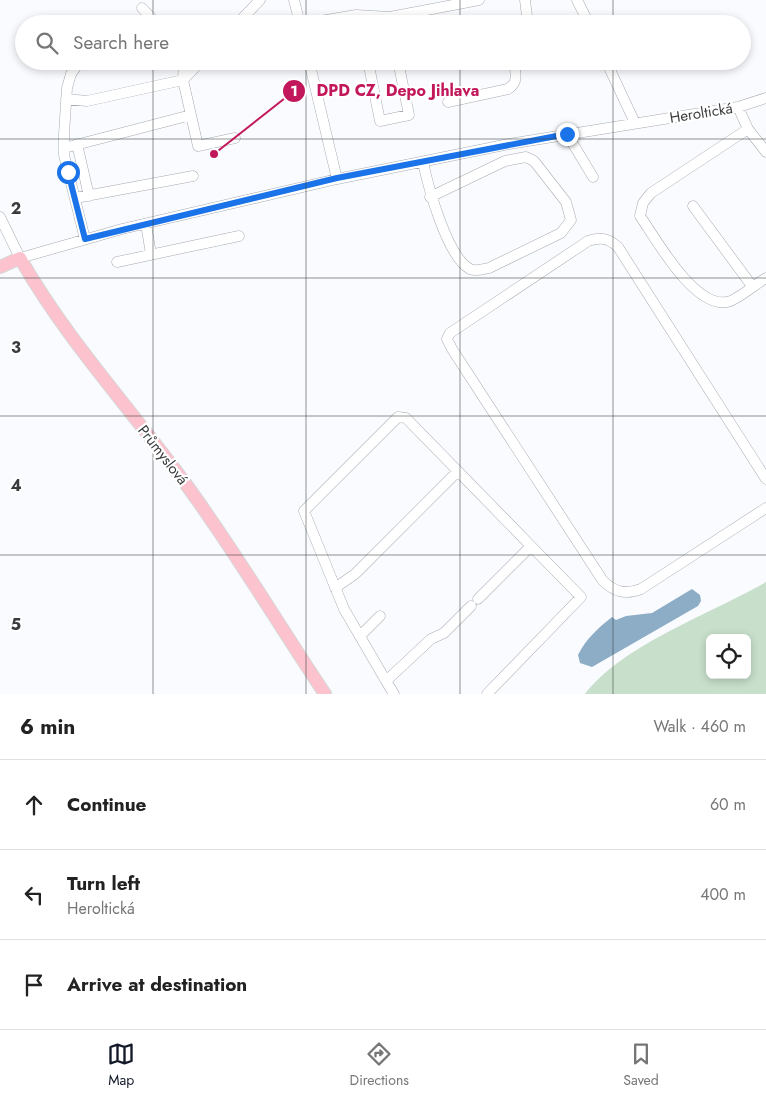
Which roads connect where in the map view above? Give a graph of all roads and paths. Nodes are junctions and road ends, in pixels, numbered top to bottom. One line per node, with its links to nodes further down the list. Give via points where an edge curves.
1 (260, 0): 8 (street)
2 (294, 0): 9 (street)
3 (479, 0): 10 (street)
4 (525, 0): 11 (street)
5 (577, 0): 12 (street)
6 (142, 8): 7 (street)
7 (149, 15)
8 (246, 15)
9 (299, 15)
10 (400, 15)
11 (527, 15)
12 (584, 15)
13 (74, 70): 22 (street)
14 (184, 70): 21 (street)
15 (192, 70): 21 (street)
16 (311, 70): 37 (street)
17 (370, 70): 18 (street, via 380,121 409,115)
18 (400, 70)
19 (516, 70): 24 (street, via 515,85 508,89)
20 (610, 70): 27 (street)
21 (183, 80): 22 (street, via 87,101); 26 (street)
22 (66, 98): 32 (street)
23 (766, 98): 25 (street, Heroltická)
24 (448, 102)
25 (738, 107): 27 (street, Heroltická); 28 (street)
26 (191, 115): 30 (street, via 198,146); 31 (street)
27 (635, 123): 29 (street, Heroltická)
28 (748, 129): 33 (street); 51 (street, via 650,193 642,203 640,216 678,271 705,298 728,302)
29 (567, 134): 34 (street, Heroltická); 36 (street)
30 (235, 138)
31 (77, 144): 32 (street); 38 (street)
32 (64, 148): 40 (street)
33 (766, 152)
34 (423, 162): 37 (street, Heroltická); 39 (street)
35 (193, 176): 38 (street)
36 (593, 177)
37 (337, 178): 43 (street, Heroltická)
38 (88, 196): 40 (street)
39 (430, 197): 39 (street, via 462,262 470,269 479,270 561,233 572,220 566,202 534,161 526,157 505,161)
40 (75, 198): 45 (street)
41 (693, 206): 51 (street)
42 (0, 217): 47 (street, Průmyslová)
43 (146, 224): 45 (street, Heroltická); 46 (street)
44 (240, 236): 46 (street)
45 (85, 239): 47 (street, Heroltická)
46 (151, 254): 48 (street)
47 (20, 258): 49 (main road, Heroltická); 60 (main road, Průmyslová, via 87,357 190,490)
48 (117, 262)
49 (0, 267)
50 (766, 278): 51 (street)
51 (752, 286)
52 (458, 471): 55 (street); 56 (street, via 355,574); 56 (street, via 406,418 398,417 304,511)
53 (766, 479): 54 (street, via 618,247 609,240 588,241 450,333 447,340 452,349 603,581 612,589 623,593 641,589)
54 (766, 508)
55 (531, 546): 59 (street, via 444,633 431,639); 62 (street, via 581,597)
56 (335, 588): 58 (street)
57 (380, 616): 58 (street)
58 (360, 636): 59 (street)
59 (386, 681): 61 (street)
60 (325, 694)
61 (394, 694)
62 (487, 694)

